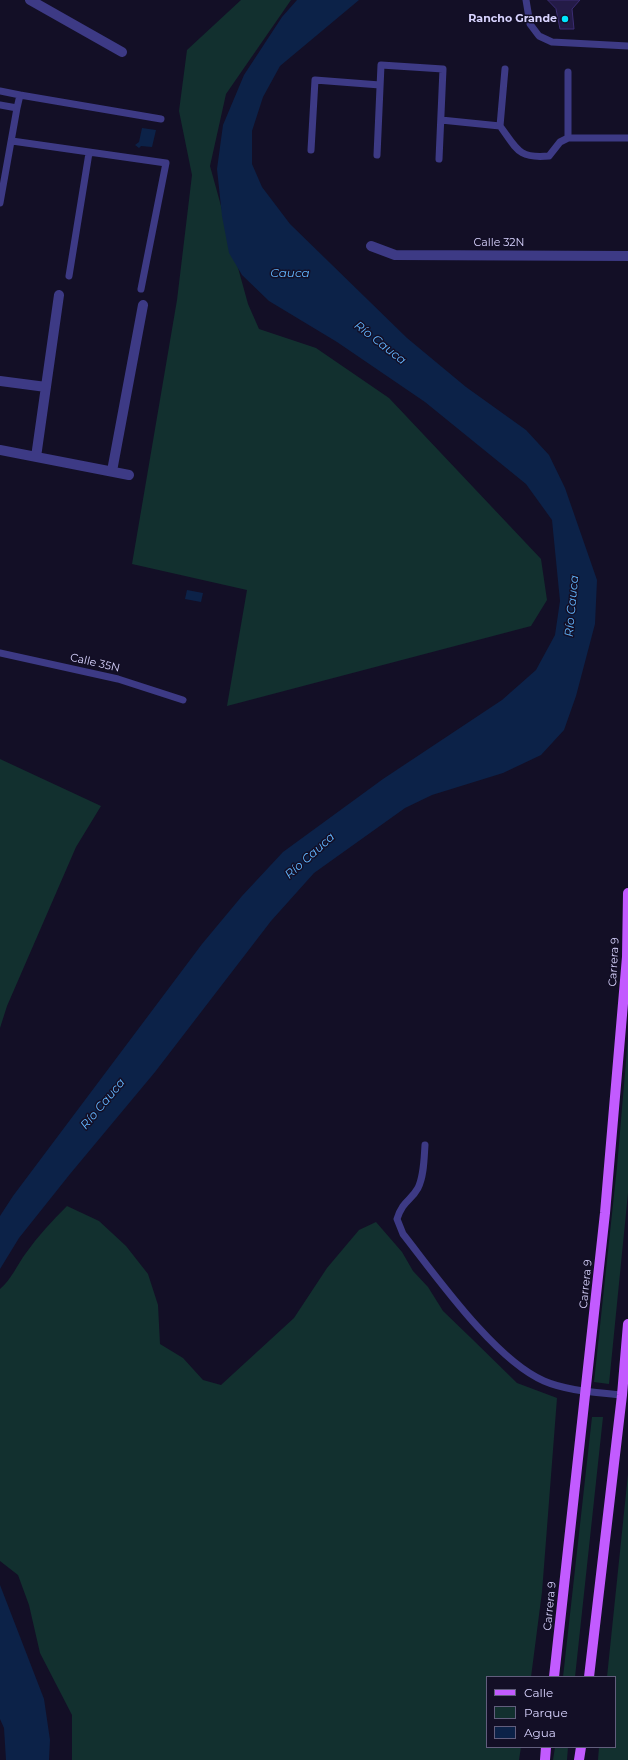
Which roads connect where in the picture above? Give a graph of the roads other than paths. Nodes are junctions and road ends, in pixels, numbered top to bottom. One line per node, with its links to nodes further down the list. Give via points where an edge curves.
1 (30, 0): 4 (street)
2 (526, 0): 3 (lane, via 530,24 539,36 552,42)
3 (628, 46)
4 (122, 52)
5 (505, 69): 14 (lane)
6 (568, 72): 15 (lane)
7 (380, 85): 13 (lane, via 381,65 443,69); 18 (lane, via 315,80); 20 (lane)
8 (0, 91): 9 (lane)
9 (20, 95): 11 (lane); 12 (lane)
10 (0, 105): 11 (lane)
11 (17, 108): 17 (lane)
12 (161, 119)
13 (441, 120): 14 (lane); 21 (lane)
14 (500, 126): 15 (lane, via 519,153 534,157 549,156 560,142)
15 (568, 138): 16 (lane)
16 (628, 138)
17 (12, 141): 19 (lane); 22 (lane)
18 (311, 150)
19 (89, 153): 25 (lane); 26 (lane, via 166,163)
20 (377, 155)
21 (439, 159)
22 (0, 203)
23 (371, 246): 24 (street, Calle 32N, via 395,255)
24 (628, 256)
25 (69, 276)
26 (141, 289)
27 (59, 295): 30 (street)
28 (143, 305): 33 (street)
29 (0, 381): 30 (street)
30 (46, 388): 32 (street)
31 (0, 450): 32 (street)
32 (36, 457): 33 (street)
33 (112, 471): 34 (street)
34 (129, 474)
35 (0, 653): 36 (lane, Calle 35N, via 118,679)
36 (184, 700)
37 (628, 893): 38 (main road, Carrera 9)
38 (628, 958): 41 (main road, Carrera 9)
39 (425, 1145): 41 (lane, via 418,1189 404,1202 397,1218 403,1234 465,1310 515,1363 545,1381)
40 (628, 1324): 42 (main road)
41 (586, 1391): 42 (lane); 43 (main road, Carrera 9)
42 (622, 1395): 44 (main road)
43 (554, 1676)
44 (589, 1676)
45 (546, 1748): 47 (main road)
46 (581, 1748): 48 (main road)
47 (545, 1760)
48 (579, 1760)

